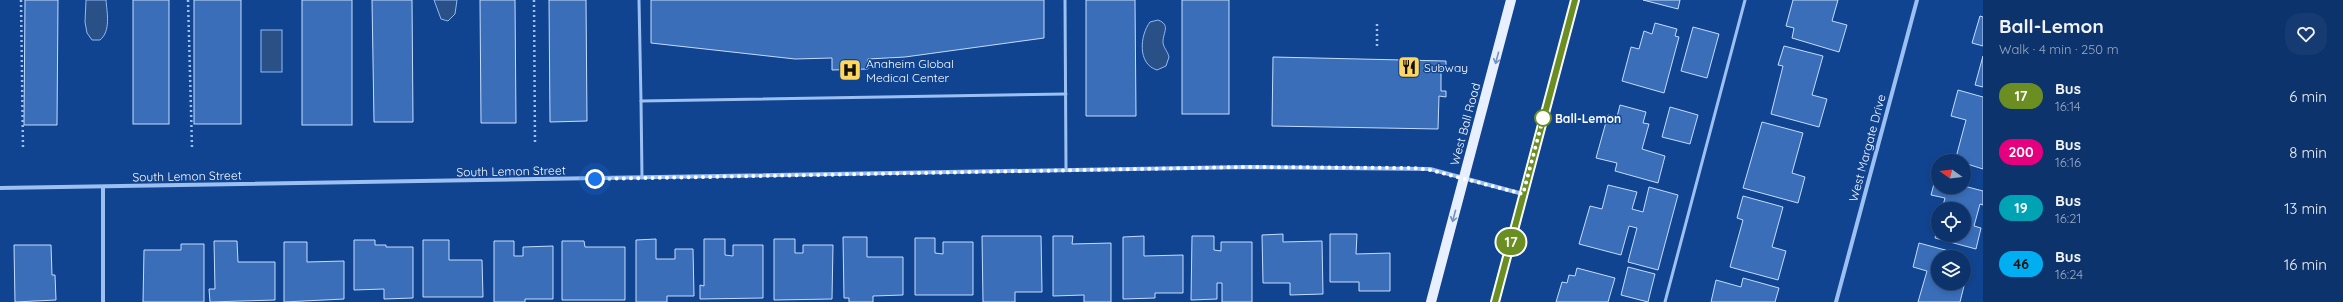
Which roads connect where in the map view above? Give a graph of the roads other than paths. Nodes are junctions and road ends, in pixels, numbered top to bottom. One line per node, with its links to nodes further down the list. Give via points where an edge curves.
1 (639, 0): 8 (lane)
2 (1066, 0): 7 (lane)
3 (1511, 0): 11 (main road, West Ball Road, one-way to 11)
4 (1574, 0): 14 (main road)
5 (1746, 0): 18 (lane)
6 (1917, 0): 19 (street, West Margate Drive)
7 (1066, 94): 8 (lane); 9 (lane)
8 (640, 101): 10 (lane)
9 (1066, 170): 10 (street, South Lemon Street); 11 (street, South Lemon Street, via 1414,168)
10 (642, 178): 13 (street, South Lemon Street)
11 (1464, 178): 14 (street, South Lemon Street); 16 (main road, West Ball Road, one-way to 16)
12 (0, 188): 13 (street, South Lemon Street)
13 (102, 188): 15 (street)
14 (1523, 194): 17 (main road)
15 (103, 302)
16 (1431, 302)
17 (1495, 302)
18 (1665, 302)
19 (1836, 302)

